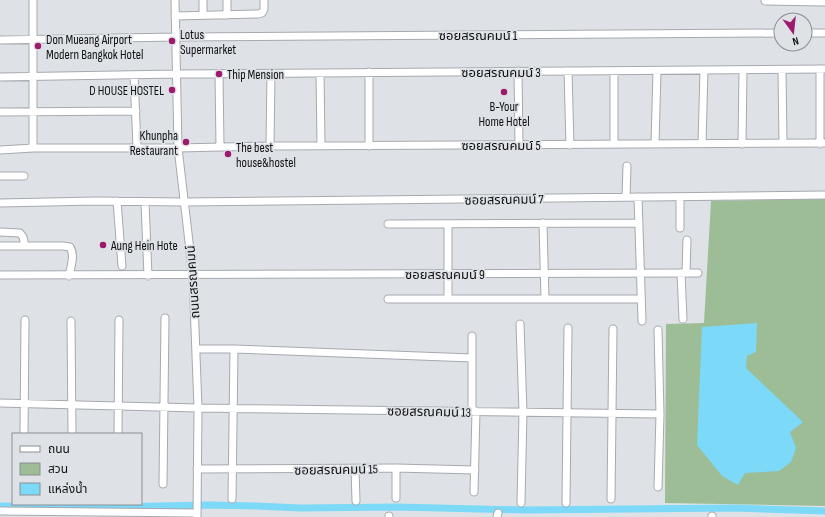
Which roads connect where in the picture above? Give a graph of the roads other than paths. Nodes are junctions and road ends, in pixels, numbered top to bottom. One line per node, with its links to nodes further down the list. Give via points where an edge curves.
1 (33, 0): 16 (street)
2 (175, 0): 10 (street, ถนนสรณคมน์)
3 (203, 0): 8 (street)
4 (227, 0): 9 (street)
5 (264, 0): 9 (street, via 262,13)
6 (765, 1): 7 (street)
7 (825, 2)
8 (203, 15): 9 (street); 10 (street)
9 (227, 15)
10 (175, 16): 14 (street, ถนนสรณคมน์)
11 (773, 33): 14 (street, ซอยสรณคมน์ 1)
12 (813, 33): 13 (street)
13 (825, 33)
14 (176, 37): 16 (street, ซอยสรณคมน์ 1); 28 (street, ถนนสรณคมน์)
15 (0, 40): 16 (street, ซอยสรณคมน์ 1)
16 (33, 40): 31 (street)
17 (704, 70): 18 (street, ซอยสรณคมน์ 3); 23 (street, ซอยสรณคมน์ 3); 42 (street)
18 (743, 70): 19 (street, ซอยสรณคมน์ 3); 43 (street)
19 (782, 70): 20 (street, ซอยสรณคมน์ 3); 37 (street)
20 (822, 70): 33 (street)
21 (568, 71): 22 (street, ซอยสรณคมน์ 3); 25 (street, ซอยสรณคมน์ 3); 39 (street)
22 (614, 71): 23 (street, ซอยสรณคมน์ 3); 40 (street)
23 (657, 71): 41 (street)
24 (369, 72): 25 (street, ซอยสรณคมน์ 3); 27 (street, ซอยสรณคมน์ 3); 47 (street)
25 (518, 72): 38 (street)
26 (271, 73): 27 (street, ซอยสรณคมน์ 3); 29 (street, ซอยสรณคมน์ 3); 45 (street)
27 (320, 73): 46 (street)
28 (176, 74): 29 (street, ซอยสรณคมน์ 3); 30 (street, ซอยสรณคมน์ 3); 51 (street, ถนนสรณคมน์)
29 (219, 74): 48 (street)
30 (134, 75): 31 (street, ซอยสรณคมน์ 3); 34 (street)
31 (33, 76): 32 (street, ซอยสรณคมน์ 3); 36 (street)
32 (0, 77)
33 (822, 105): 44 (street)
34 (136, 111): 36 (street); 50 (street)
35 (0, 112): 36 (street)
36 (33, 112): 49 (street)
37 (783, 143): 43 (street, ซอยสรณคมน์ 5); 44 (street, ซอยสรณคมน์ 5)
38 (519, 144): 39 (street, ซอยสรณคมน์ 5); 47 (street, ซอยสรณคมน์ 5)
39 (570, 144): 40 (street, ซอยสรณคมน์ 5)
40 (614, 144): 41 (street, ซอยสรณคมน์ 5)
41 (655, 144): 42 (street, ซอยสรณคมน์ 5)
42 (702, 144): 43 (street, ซอยสรณคมน์ 5)
43 (742, 144)
44 (823, 144)
45 (270, 146): 46 (street, ซอยสรณคมน์ 5); 48 (street, ซอยสรณคมน์ 5)
46 (321, 146): 47 (street, ซอยสรณคมน์ 5)
47 (369, 146)
48 (220, 147): 51 (street, ซอยสรณคมน์ 5)
49 (33, 148): 50 (street, ซอยสรณคมน์ 5); 52 (street, ซอยสรณคมน์ 5)
50 (137, 148): 51 (street, ซอยสรณคมน์ 5)
51 (178, 148): 62 (street, ถนนสรณคมน์)
52 (0, 150)
53 (627, 166): 57 (street)
54 (0, 176): 55 (street)
55 (24, 176)
56 (825, 195): 59 (street, ซอยสรณคมน์ 7)
57 (626, 197): 58 (street, ซอยสรณคมน์ 7); 62 (street, ซอยสรณคมน์ 7)
58 (638, 197): 59 (street, ซอยสรณคมน์ 7); 64 (street)
59 (680, 197): 68 (street)
60 (117, 201): 61 (street, ซอยสรณคมน์ 7); 63 (street, ซอยสรณคมน์ 7); 73 (street)
61 (145, 202): 62 (street, ซอยสรณคมน์ 7); 81 (street)
62 (184, 202): 82 (street, ถนนสรณคมน์)
63 (0, 203)
64 (639, 223): 67 (street); 74 (street)
65 (388, 224): 66 (street)
66 (448, 224): 67 (street); 77 (street)
67 (543, 224): 78 (street)
68 (680, 228)
69 (0, 232): 72 (street, via 20,233)
70 (687, 240): 75 (street)
71 (0, 246): 72 (street)
72 (25, 246): 80 (street, via 70,247 72,257)
73 (122, 266)
74 (640, 273): 75 (street, ซอยสรณคมน์ 9); 78 (street, ซอยสรณคมน์ 9); 86 (street)
75 (684, 273): 76 (street, ซอยสรณคมน์ 9); 88 (street)
76 (698, 273)
77 (447, 274): 78 (street, ซอยสรณคมน์ 9); 82 (street, ซอยสรณคมน์ 9); 84 (street)
78 (544, 274): 85 (street)
79 (0, 276): 80 (street, ซอยสรณคมน์ 9)
80 (69, 276): 81 (street, ซอยสรณคมน์ 9)
81 (148, 276): 82 (street, ซอยสรณคมน์ 9)
82 (193, 276): 98 (street, ถนนสรณคมน์)
83 (388, 299): 84 (street)
84 (448, 299): 85 (street)
85 (545, 299): 86 (street)
86 (641, 299): 92 (street)
87 (165, 318): 105 (street)
88 (683, 318)
89 (25, 320): 102 (street)
90 (119, 320): 104 (street)
91 (71, 321): 103 (street)
92 (642, 321)
93 (520, 324): 109 (street)
94 (568, 328): 110 (street)
95 (613, 328): 111 (street)
96 (658, 330): 112 (street)
97 (472, 336): 100 (street)
98 (196, 349): 99 (street); 106 (street, ถนนสรณคมน์)
99 (234, 349): 100 (street); 107 (street)
100 (472, 358): 108 (street)
101 (0, 403): 102 (street, ซอยสรณคมน์ 13)
102 (25, 404): 103 (street, ซอยสรณคมน์ 13); 113 (street)
103 (72, 405): 104 (street, ซอยสรณคมน์ 13); 114 (street)
104 (118, 406): 105 (street, ซอยสรณคมน์ 13); 115 (street)
105 (163, 408): 106 (street, ซอยสรณคมน์ 13); 121 (street)
106 (198, 408): 107 (street, ซอยสรณคมน์ 13); 118 (street, ถนนสรณคมน์)
107 (233, 409): 108 (street, ซอยสรณคมน์ 13); 119 (street)
108 (474, 411): 109 (street, ซอยสรณคมน์ 13); 120 (street)
109 (523, 412): 110 (street, ซอยสรณคมน์ 13); 128 (street)
110 (568, 412): 111 (street, ซอยสรณคมน์ 13); 129 (street)
111 (612, 413): 112 (street, ซอยสรณคมน์ 13); 126 (street)
112 (660, 414): 122 (street)
113 (24, 433)
114 (72, 433)
115 (118, 433)
116 (396, 468): 117 (street, ซอยสรณคมน์ 15); 120 (street, ซอยสรณคมน์ 15); 124 (street)
117 (355, 469): 119 (street, ซอยสรณคมน์ 15); 127 (street)
118 (197, 470): 119 (street, ซอยสรณคมน์ 15); 130 (street, ถนนสรณคมน์)
119 (232, 470): 125 (street)
120 (475, 470): 123 (street)
121 (163, 484)
122 (658, 487)
123 (474, 492)
124 (396, 498)
125 (232, 499)
126 (610, 499)
127 (356, 501)
128 (521, 502)
129 (566, 504)
130 (198, 510): 133 (street)
131 (0, 513): 132 (street)
132 (63, 514): 133 (street)
133 (130, 515)

